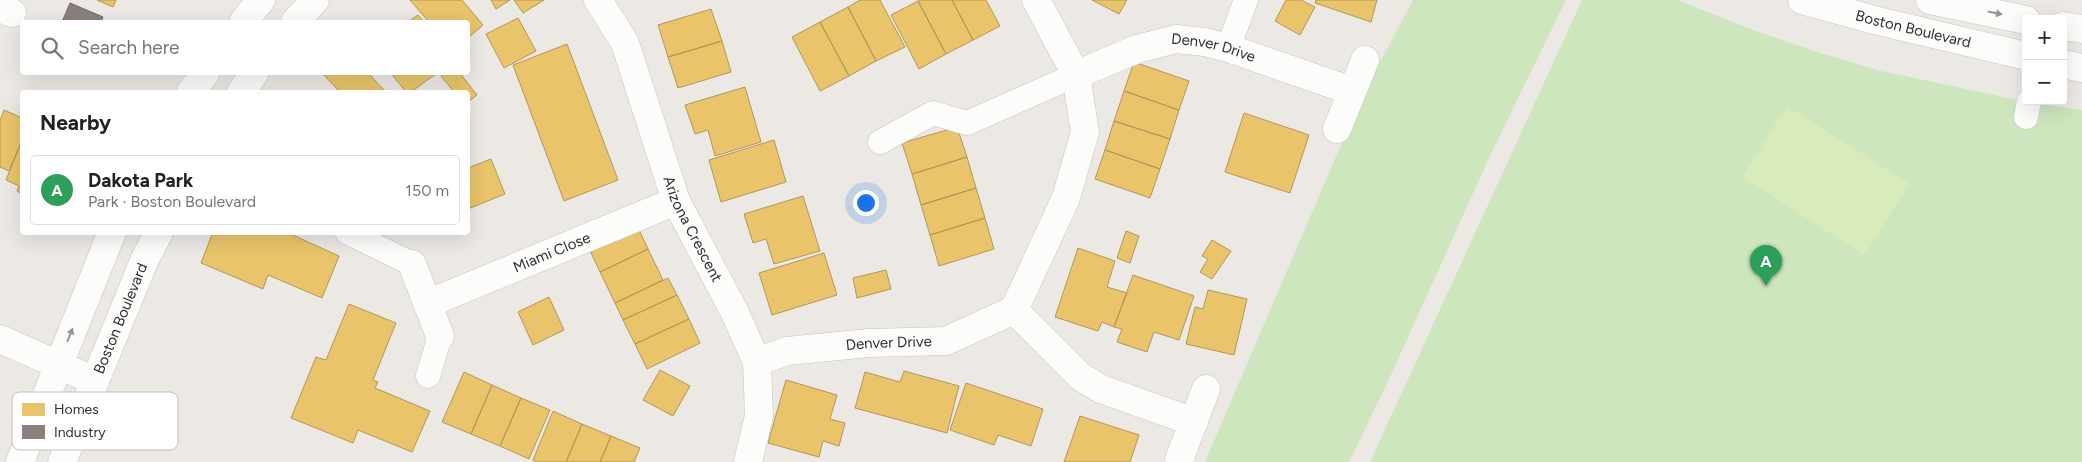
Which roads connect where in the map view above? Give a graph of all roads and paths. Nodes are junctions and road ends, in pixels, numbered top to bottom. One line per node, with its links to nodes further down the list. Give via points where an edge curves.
1 (262, 0): 9 (street)
2 (315, 0): 10 (street)
3 (598, 0): 26 (street, Arizona Crescent, via 625,43)
4 (1036, 0): 20 (street)
5 (1246, 0): 13 (lane)
6 (1802, 0): 14 (street, Boston Boulevard)
7 (1930, 0): 8 (street, one-way to 8)
8 (2022, 19)
9 (245, 20)
10 (297, 20)
11 (2067, 27): 12 (street)
12 (2082, 29)
13 (1228, 48): 20 (street, Denver Drive, via 1176,39 1137,48); 23 (street, Denver Drive)
14 (2022, 55)
15 (1365, 60): 23 (street)
16 (2067, 65): 17 (street)
17 (2082, 68)
18 (204, 75): 21 (street)
19 (253, 75): 22 (street)
20 (1076, 75): 25 (lane, Denver Drive, via 967,123 933,113); 32 (street, via 1085,132 1066,198)
21 (192, 90)
22 (242, 90)
23 (1352, 91): 24 (street)
24 (1337, 129)
25 (880, 142)
26 (676, 201): 31 (street, Miami Close); 35 (street, Arizona Crescent)
27 (111, 235): 36 (street, one-way to 27)
28 (157, 235): 38 (street, Boston Boulevard)
29 (353, 235): 30 (lane)
30 (412, 264): 31 (street)
31 (427, 304): 33 (street)
32 (1014, 310): 35 (street, Denver Drive, via 946,342 869,343 787,351); 42 (street, via 1080,377 1101,389)
33 (440, 336): 37 (lane)
34 (0, 339): 36 (street)
35 (757, 362): 48 (street, Arizona Crescent, via 759,416)
36 (58, 364): 38 (street); 40 (street)
37 (428, 376)
38 (96, 381): 41 (street, Boston Boulevard)
39 (1206, 389): 42 (street)
40 (47, 392)
41 (91, 392)
42 (1194, 422): 45 (street)
43 (25, 450): 46 (street)
44 (67, 450): 47 (street, Boston Boulevard)
45 (1179, 460)
46 (20, 462)
47 (62, 462)
48 (748, 462)

